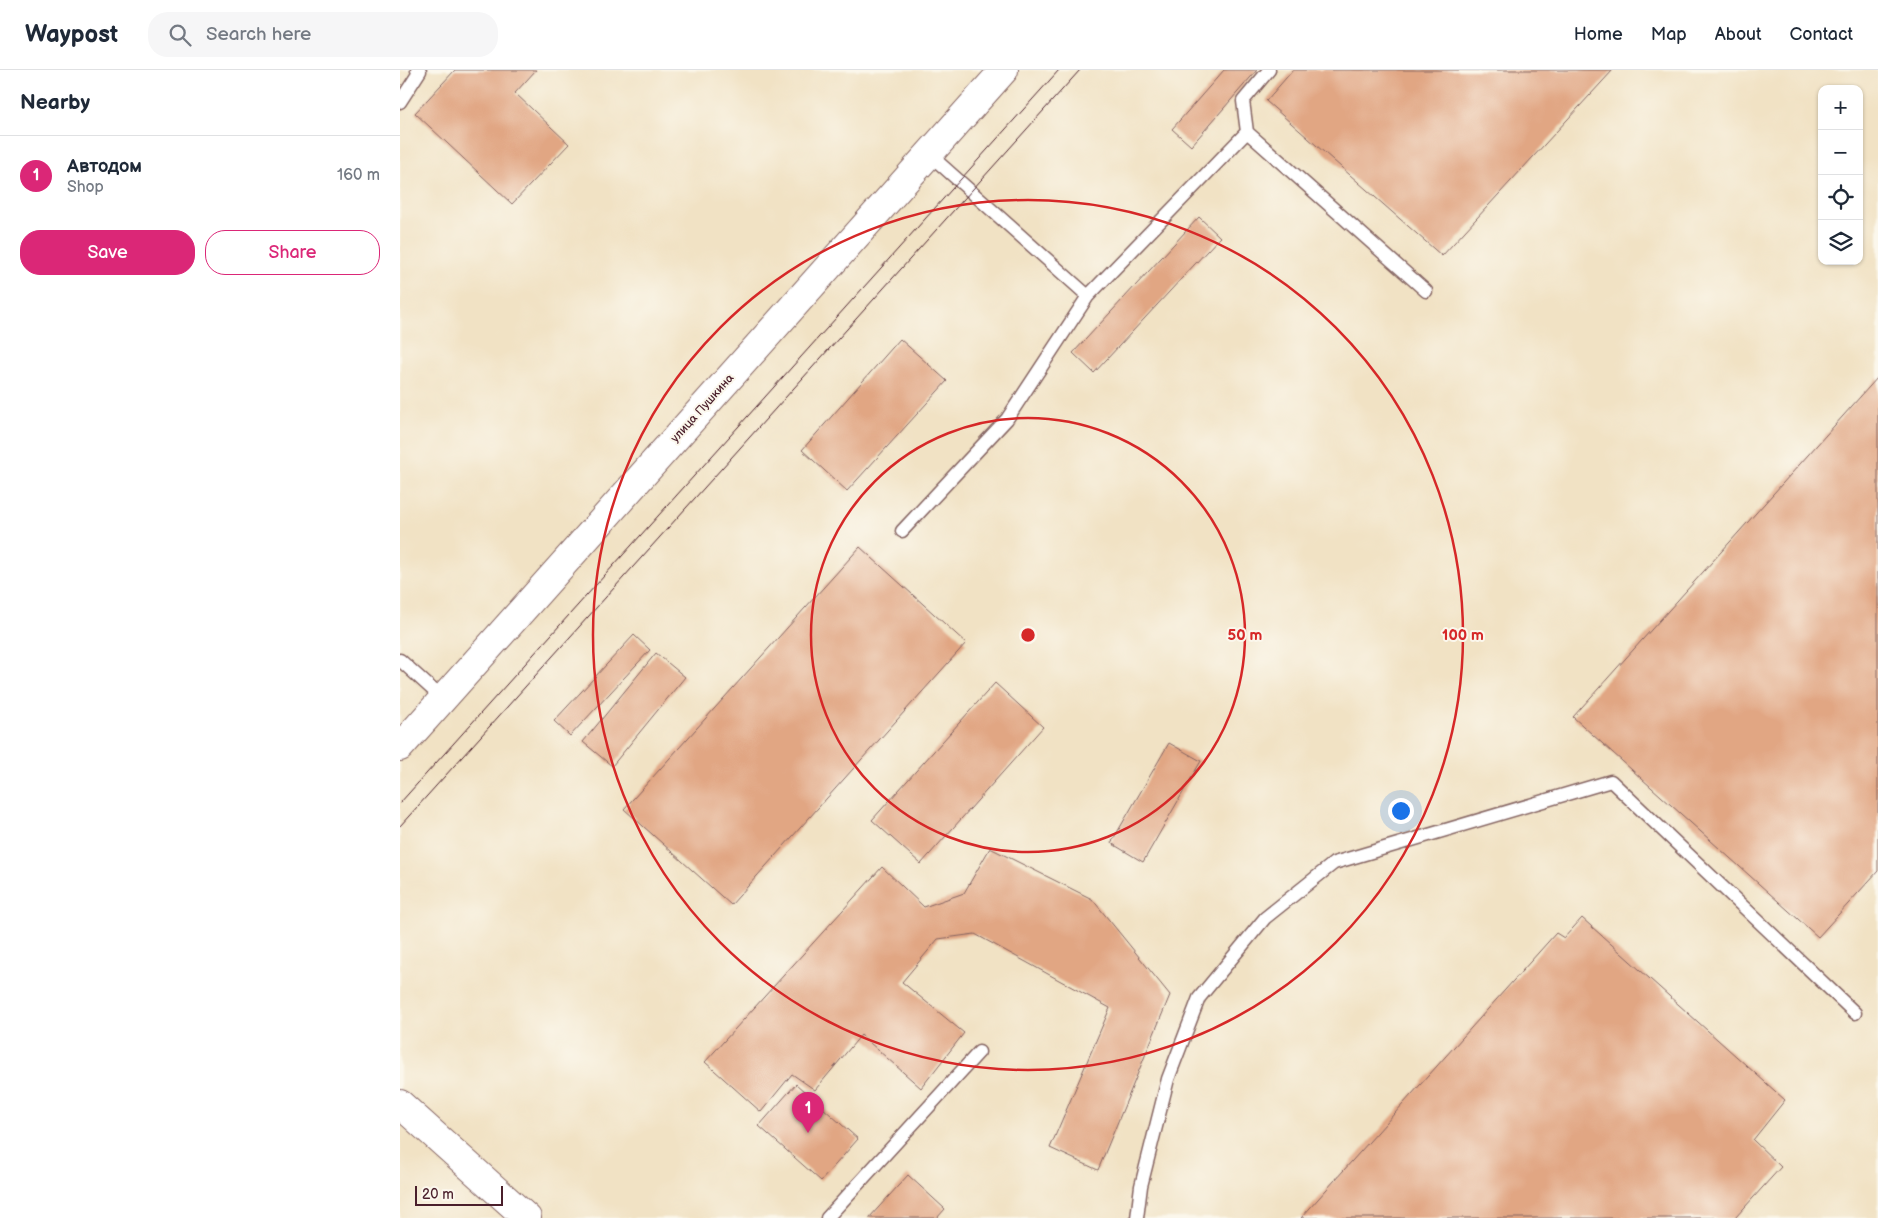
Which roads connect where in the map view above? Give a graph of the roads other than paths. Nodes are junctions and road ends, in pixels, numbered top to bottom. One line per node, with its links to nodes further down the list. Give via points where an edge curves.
1 (419, 70): 4 (lane)
2 (1004, 70): 6 (street, улица Пушкина)
3 (1269, 70): 5 (lane, via 1244,101)
4 (400, 102)
5 (1246, 132): 7 (lane); 8 (lane)
6 (929, 154): 8 (lane); 11 (street, улица Пушкина)
7 (1426, 291)
8 (1088, 296): 9 (lane, via 1008,419)
9 (902, 530)
10 (400, 660): 11 (lane)
11 (443, 699): 12 (street, улица Пушкина)
12 (400, 747)
13 (1855, 1013): 18 (lane, via 1611,781 1334,863 1265,918 1199,998 1168,1078 1141,1186)
14 (979, 1052): 17 (lane)
15 (400, 1104): 16 (street)
16 (527, 1218)
17 (827, 1218)
18 (1137, 1218)

